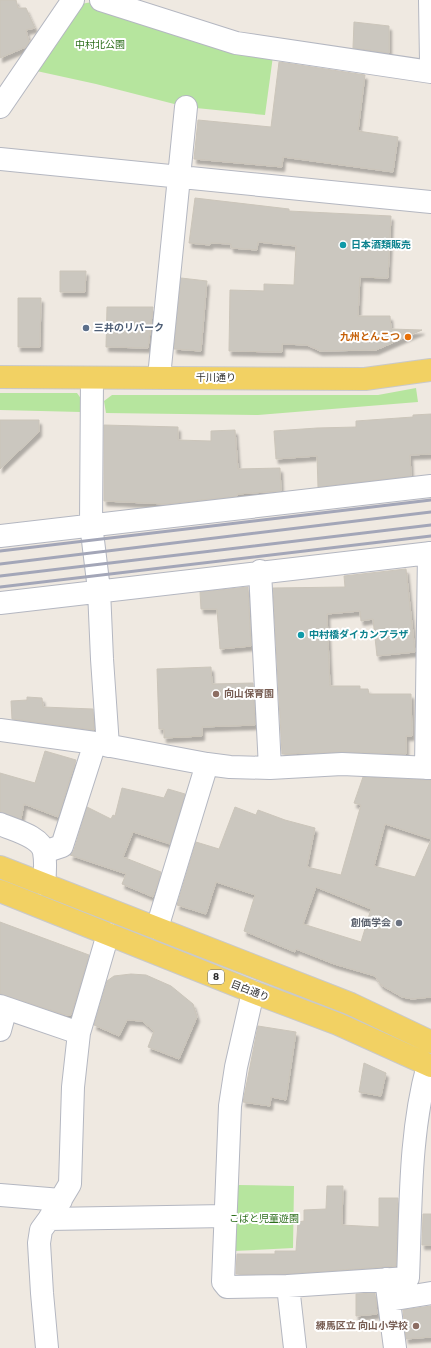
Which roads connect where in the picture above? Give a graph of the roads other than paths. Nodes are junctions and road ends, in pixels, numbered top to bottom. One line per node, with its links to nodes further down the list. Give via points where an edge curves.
1 (73, 0): 6 (street)
2 (100, 0): 5 (street, via 236,43)
3 (430, 0): 4 (street)
4 (431, 62)
5 (431, 72)
6 (0, 107)
7 (186, 107): 9 (street)
8 (0, 159): 9 (street)
9 (179, 177): 10 (street); 13 (street)
10 (431, 202)
11 (431, 370): 13 (main road, 千川通り, via 365,379)
12 (0, 377): 14 (main road, 千川通り)
13 (158, 377): 14 (main road, 千川通り)
14 (92, 378): 16 (street)
15 (431, 486): 16 (street)
16 (91, 524): 17 (street); 20 (street)
17 (0, 536)
18 (430, 553): 19 (street); 26 (street)
19 (260, 571): 20 (street); 25 (street)
20 (99, 590): 21 (street); 23 (street)
21 (0, 602)
22 (0, 730): 23 (street)
23 (102, 744): 24 (street); 28 (street, via 62,846)
24 (207, 764): 25 (street); 32 (street)
25 (270, 768): 26 (street, via 342,764)
26 (428, 768)
27 (0, 824): 28 (street, via 28,835 41,844)
28 (44, 852): 30 (street)
29 (0, 867): 30 (main road, 8)
30 (44, 884): 32 (main road, 8)
31 (0, 891): 33 (main road, 目白通り / 8)
32 (157, 928): 38 (main road, 8, via 351,1004)
33 (108, 934): 34 (main road, 目白通り / 8); 37 (street)
34 (253, 992): 39 (main road, 目白通り / 8, via 338,1024); 42 (street, via 230,1106)
35 (3, 1007): 36 (street); 37 (street)
36 (0, 1030)
37 (79, 1033): 41 (street, via 73,1086 70,1184)
38 (431, 1042)
39 (430, 1066): 45 (street, via 423,1084 413,1152 408,1278)
40 (0, 1195): 41 (street)
41 (61, 1200): 43 (street)
42 (226, 1216): 43 (street); 44 (street, via 223,1282 227,1286)
43 (49, 1219): 47 (street, via 41,1230 39,1243)
44 (288, 1286): 45 (street); 48 (street)
45 (387, 1289): 46 (street); 49 (street)
46 (431, 1293)
47 (47, 1348)
48 (295, 1348)
49 (395, 1348)

